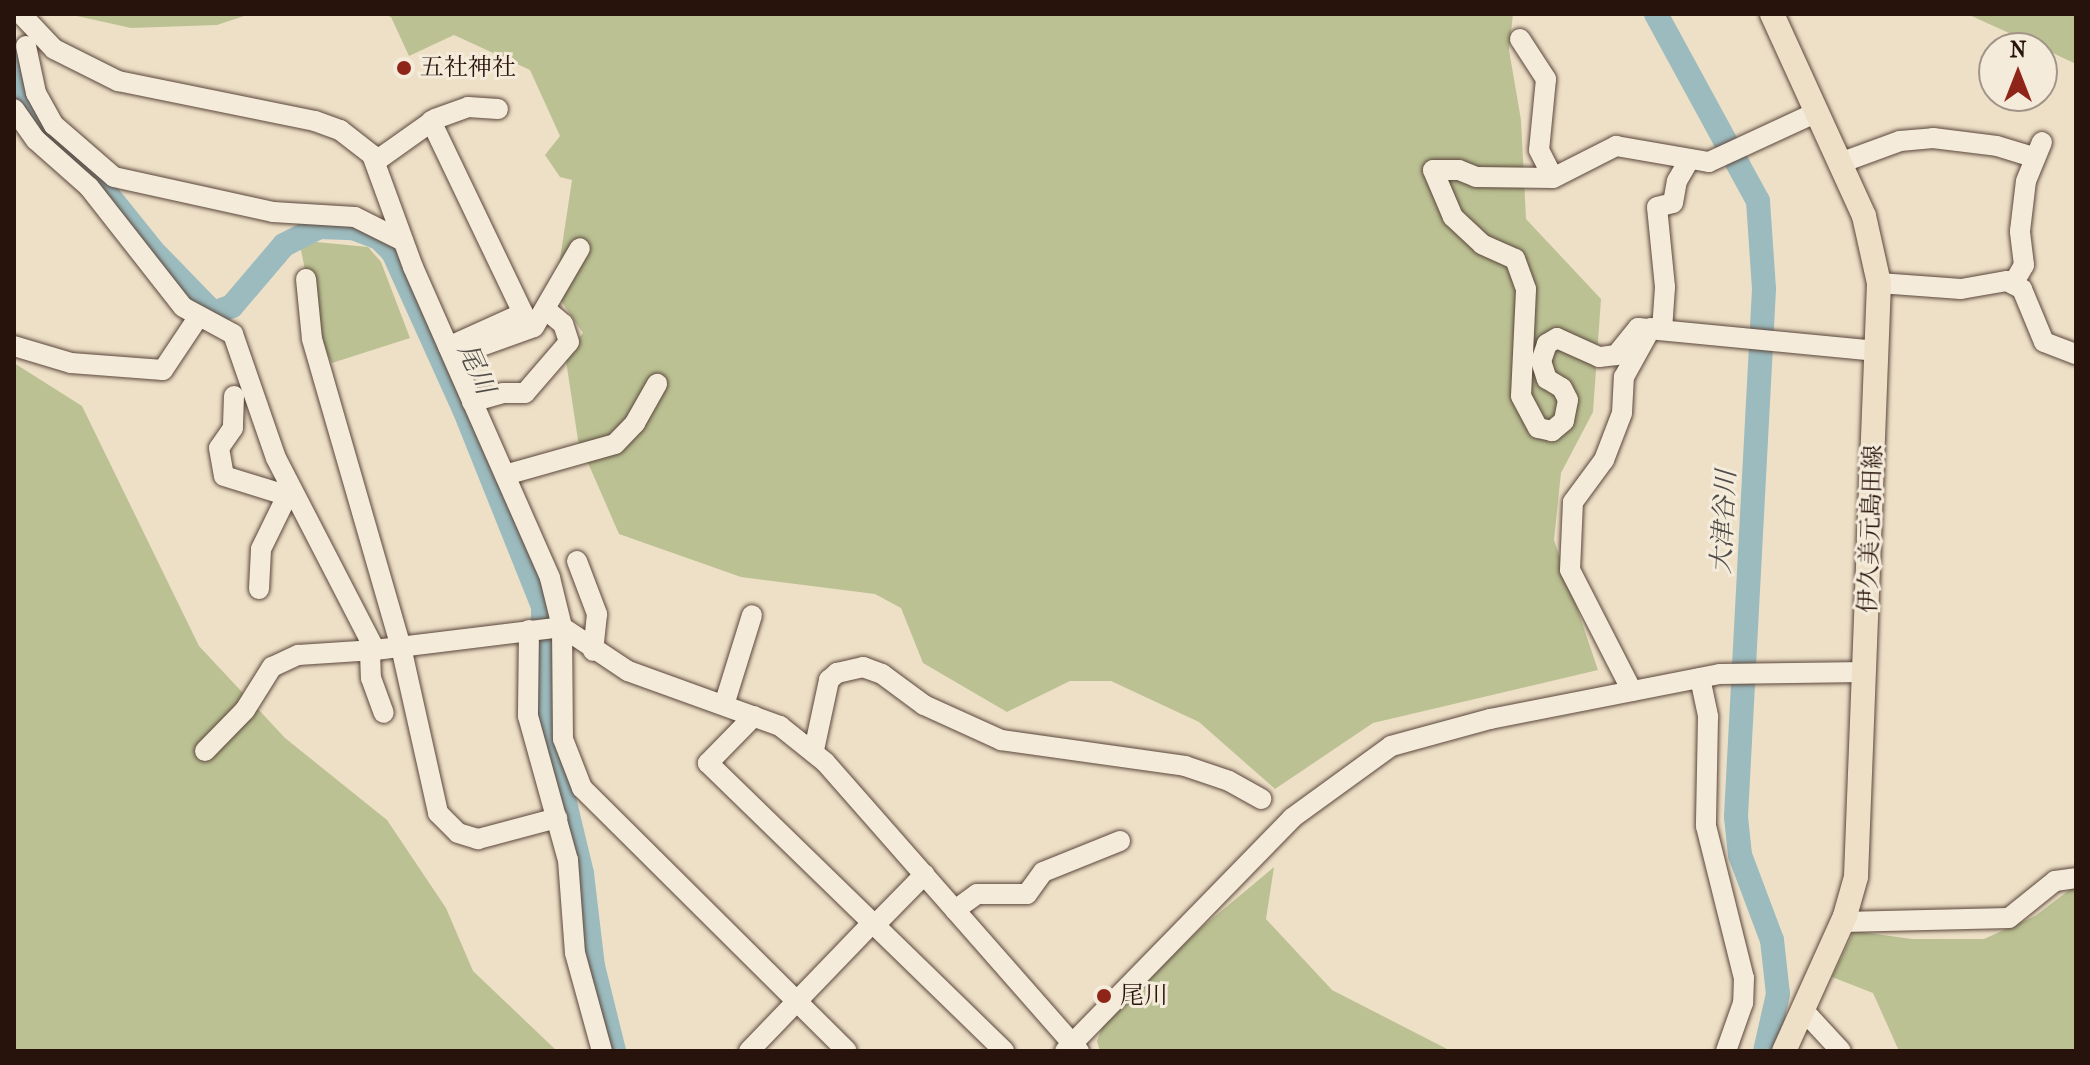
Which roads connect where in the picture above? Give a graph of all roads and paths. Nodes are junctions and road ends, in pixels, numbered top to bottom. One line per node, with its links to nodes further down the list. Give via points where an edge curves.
1 (21, 14): 4 (street)
2 (1772, 14): 7 (main road, 伊久美元島田線)
3 (1520, 39): 12 (street, via 1546,79 1539,150)
4 (25, 45): 9 (street, via 118,81 340,130); 13 (street, via 36,93 54,125 114,177 273,212 355,217)
5 (14, 109): 19 (street, via 36,140 89,187)
6 (498, 109): 8 (street, via 468,107)
7 (1815, 113): 10 (street, via 1724,157); 11 (main road, 伊久美元島田線)
8 (431, 121): 9 (street); 23 (street, via 523,313)
9 (376, 161): 13 (street)
10 (1688, 162): 12 (street, via 1616,146); 20 (street, via 1673,203 1657,207 1665,287)
11 (1840, 163): 16 (main road, 伊久美元島田線, via 1864,216); 17 (street, via 1900,141 1933,138 2037,149 2020,231 2024,265)
12 (1553, 178): 20 (street, via 1476,177 1459,170 1433,170 1453,217 1482,244 1515,259 1526,289 1521,396 1538,428 1552,431 1564,421 1568,400 1562,388 1547,379 1541,361 1547,344 1557,338 1599,357 1616,355)
13 (403, 241): 23 (street)
14 (580, 248): 18 (street)
15 (306, 279): 34 (street, via 312,339)
16 (1879, 283): 17 (street, via 1961,289); 22 (main road, 伊久美元島田線)
17 (2013, 284): 24 (street, via 2022,289 2044,342)
18 (545, 309): 23 (street, via 534,327); 27 (street, via 563,324 569,342 525,393)
19 (197, 319): 21 (street, via 163,370 71,363); 29 (street, via 214,321 233,334)
20 (1646, 328): 22 (street); 39 (street, via 1624,377 1622,413 1604,460 1573,502 1570,570)
21 (14, 346)
22 (1877, 351): 37 (main road, 伊久美元島田線)
23 (450, 352): 27 (street)
24 (2076, 354)
25 (657, 384): 28 (street, via 635,423 615,444)
26 (234, 396): 29 (street, via 233,428 219,448 224,476)
27 (472, 402): 28 (street)
28 (505, 475): 33 (street, via 550,578)
29 (291, 497): 31 (street, via 261,549); 35 (street)
30 (577, 561): 36 (street, via 597,614)
31 (259, 589)
32 (752, 615): 40 (street)
33 (545, 629): 34 (street); 36 (street); 46 (street, via 528,716); 53 (street, via 563,739 582,788)
34 (401, 647): 35 (street); 46 (street, via 443,820 458,833 487,839)
35 (372, 651): 41 (street, via 371,678); 44 (street, via 298,655 272,667 245,710)
36 (593, 651): 40 (street, via 628,671)
37 (1865, 672): 38 (street); 51 (main road, 伊久美元島田線, via 1859,842)
38 (1700, 678): 39 (street); 60 (street, via 1708,717 1706,826 1744,978 1743,1003)
39 (1632, 691): 55 (street, via 1438,731 1391,746 1358,767 1292,818)
40 (724, 705): 42 (street)
41 (384, 713)
42 (754, 716): 43 (street); 52 (street, via 708,763)
43 (814, 750): 45 (street, via 829,680 863,667 882,674 924,705 1001,740 1185,766); 48 (street)
44 (205, 751)
45 (1261, 799)
46 (557, 818): 56 (street, via 568,860 577,967)
47 (1120, 841): 50 (street, via 1043,872 1027,894 977,894)
48 (925, 874): 50 (street); 52 (street)
49 (2076, 878): 51 (street, via 2055,881 2009,918)
50 (955, 910): 55 (street)
51 (1843, 922): 54 (main road, 伊久美元島田線)
52 (873, 924): 53 (street); 59 (street)
53 (797, 1002): 57 (street); 58 (street)
54 (1804, 1011): 61 (main road, 伊久美元島田線); 62 (street)
55 (1072, 1049)
56 (602, 1051)
57 (749, 1051)
58 (847, 1051)
59 (1004, 1051)
60 (1726, 1051)
61 (1784, 1051)
62 (1841, 1051)

